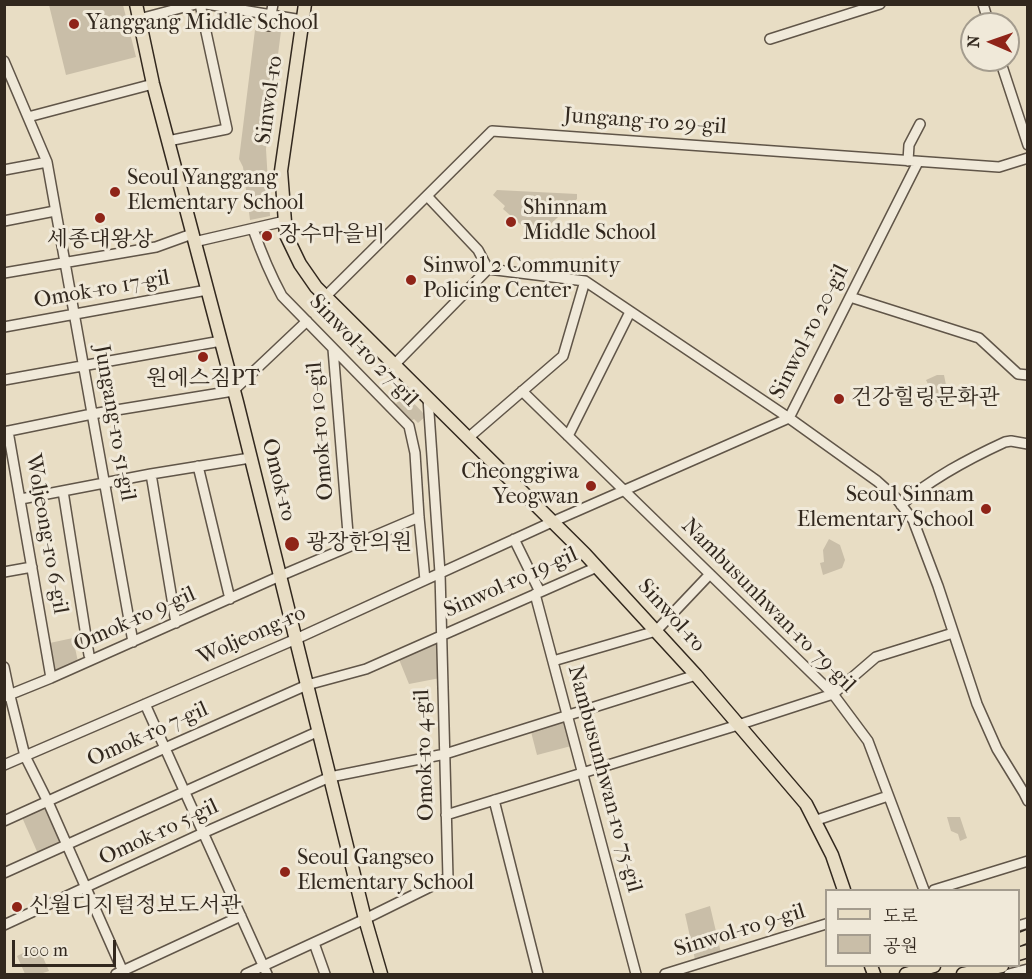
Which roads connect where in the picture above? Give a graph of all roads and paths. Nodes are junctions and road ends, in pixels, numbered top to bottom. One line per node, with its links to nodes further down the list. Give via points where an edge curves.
1 (136, 4): 8 (main road, Omok-ro)
2 (198, 4): 8 (street); 17 (street, via 227,129)
3 (206, 4): 7 (street)
4 (273, 4): 7 (street)
5 (305, 4): 9 (main road, Sinwol-ro)
6 (880, 4): 11 (street)
7 (271, 15): 9 (street); 10 (street)
8 (139, 19): 14 (main road, Omok-ro)
9 (302, 20): 26 (main road, Sinwol-ro, via 281,171)
10 (269, 26)
11 (770, 39)
12 (4, 61): 15 (street, Jungang-ro 51-gil)
13 (1004, 72): 18 (street)
14 (153, 84): 15 (street); 17 (main road, Omok-ro)
15 (28, 117): 21 (street, Jungang-ro 51-gil)
16 (920, 124): 20 (street, Sinwol-ro 20-gil, via 909,145)
17 (168, 141): 28 (main road, Omok-ro)
18 (1028, 145)
19 (1028, 158): 20 (street, Jungang-ro 29-gil, via 999,167)
20 (913, 161): 23 (street, Jungang-ro 29-gil, via 492,131); 35 (street, Sinwol-ro 20-gil)
21 (47, 162): 22 (street); 24 (street, Jungang-ro 51-gil)
22 (4, 170)
23 (427, 196): 30 (street, via 478,250); 34 (street, Jungang-ro 29-gil)
24 (55, 211): 25 (street); 29 (street, Jungang-ro 51-gil)
25 (4, 221)
26 (285, 221): 27 (street); 34 (main road, Sinwol-ro, via 286,235 300,264)
27 (253, 229): 28 (street); 38 (street, Sinwol-ro 27-gil, via 282,296)
28 (193, 238): 29 (street); 33 (main road, Omok-ro)
29 (65, 264): 31 (street); 37 (street, Jungang-ro 51-gil)
30 (488, 269): 32 (street); 42 (street)
31 (4, 273)
32 (585, 281): 36 (street); 47 (street, via 562,356)
33 (207, 290): 37 (street, Omok-ro 17-gil); 40 (main road, Omok-ro)
34 (325, 297): 42 (main road, Sinwol-ro)
35 (850, 297): 44 (street, via 979,338 1018,374); 50 (street, Sinwol-ro 20-gil)
36 (630, 312): 50 (street); 52 (street)
37 (75, 315): 39 (street, Omok-ro 17-gil); 43 (street, Jungang-ro 51-gil)
38 (307, 321): 41 (street, Sinwol-ro 27-gil); 46 (street)
39 (4, 327)
40 (221, 341): 43 (street); 46 (main road, Omok-ro)
41 (333, 349): 63 (street, Sinwol-ro 27-gil, via 409,426); 66 (street, Omok-ro 10-gil)
42 (394, 365): 48 (main road, Sinwol-ro)
43 (84, 366): 45 (street); 49 (street, Jungang-ro 51-gil)
44 (1028, 375)
45 (4, 380)
46 (233, 391): 49 (street); 55 (main road, Omok-ro)
47 (522, 391): 52 (street, Nambusunhwan-ro 79-gil); 53 (street)
48 (428, 398): 53 (main road, Sinwol-ro); 70 (street)
49 (93, 414): 51 (street); 58 (street, Jungang-ro 51-gil)
50 (789, 418): 59 (street, Sinwol-ro 20-gil); 62 (street, via 877,481)
51 (6, 431): 61 (street, Woljeong-ro 6-gil)
52 (568, 436): 59 (street, Nambusunhwan-ro 79-gil)
53 (468, 438): 64 (main road, Sinwol-ro)
54 (1028, 444): 62 (street, via 1005,442 980,454 927,483)
55 (250, 458): 56 (street); 72 (main road, Omok-ro)
56 (198, 466): 57 (street); 75 (street)
57 (151, 474): 58 (street); 76 (street)
58 (104, 483): 60 (street); 81 (street, Jungang-ro 51-gil)
59 (624, 490): 64 (street, Sinwol-ro 20-gil); 71 (street, Nambusunhwan-ro 79-gil)
60 (63, 491): 61 (street); 82 (street)
61 (21, 499): 67 (street, Woljeong-ro 6-gil)
62 (901, 505): 78 (street, via 913,520)
63 (419, 516): 66 (street); 73 (street, Sinwol-ro 27-gil)
64 (552, 522): 65 (street, Woljeong-ro); 68 (main road, Sinwol-ro)
65 (514, 539): 70 (street, Woljeong-ro); 74 (street)
66 (349, 546): 72 (street)
67 (32, 567): 69 (street); 86 (street, Woljeong-ro 6-gil)
68 (597, 567): 74 (street, Sinwol-ro 19-gil); 77 (main road, Sinwol-ro)
69 (4, 572)
70 (440, 573): 73 (street, Woljeong-ro); 79 (street, Omok-ro 4-gil)
71 (710, 574): 77 (street); 88 (street, Nambusunhwan-ro 79-gil)
72 (280, 576): 75 (street, Omok-ro 9-gil); 80 (main road, Omok-ro)
73 (425, 580): 80 (street, Woljeong-ro)
74 (537, 593): 79 (street, Sinwol-ro 19-gil); 83 (street, Nambusunhwan-ro 75-gil)
75 (230, 599): 76 (street, Omok-ro 9-gil)
76 (176, 624): 81 (street, Omok-ro 9-gil)
77 (656, 631): 83 (street); 85 (main road, Sinwol-ro)
78 (953, 633): 88 (street, via 876,657); 103 (street, via 997,749)
79 (441, 636): 87 (street, via 366,669); 95 (street, Omok-ro 4-gil)
80 (296, 639): 87 (main road, Omok-ro); 90 (street, Woljeong-ro)
81 (133, 642): 86 (street, Omok-ro 9-gil)
82 (89, 655)
83 (553, 661): 91 (street, Nambusunhwan-ro 75-gil)
84 (4, 667): 89 (street)
85 (696, 675): 91 (street, Omok-ro 5-gil); 92 (main road, Sinwol-ro)
86 (51, 678): 89 (street, Omok-ro 9-gil)
87 (307, 685): 93 (main road, Omok-ro); 94 (street, Omok-ro 7-gil)
88 (833, 694): 92 (street); 101 (street, Nambusunhwan-ro 79-gil, via 868,741)
89 (7, 696): 96 (street)
90 (145, 704): 94 (street); 96 (street, Woljeong-ro)
91 (568, 715): 95 (street, Omok-ro 5-gil); 98 (street, Nambusunhwan-ro 75-gil)
92 (738, 725): 98 (street); 107 (main road, Sinwol-ro, via 806,804)
93 (318, 731): 99 (main road, Omok-ro); 100 (street)
94 (165, 748): 100 (street); 104 (street, Omok-ro 7-gil)
95 (445, 754): 99 (street, Omok-ro 5-gil); 105 (street, Omok-ro 4-gil)
96 (25, 756): 97 (street, Woljeong-ro); 104 (street)
97 (4, 765)
98 (582, 773): 102 (street); 131 (street, Nambusunhwan-ro 75-gil)
99 (330, 777): 108 (street, Omok-ro 5-gil); 117 (main road, Omok-ro)
100 (184, 791): 108 (street); 109 (street)
101 (888, 796): 107 (street); 114 (street, Nambusunhwan-ro 79-gil)
102 (494, 801): 105 (street); 130 (street)
103 (1028, 801)
104 (48, 802): 106 (street, Omok-ro 7-gil); 109 (street)
105 (446, 815): 117 (street, Omok-ro 4-gil, via 448,878)
106 (4, 821)
107 (814, 821): 113 (main road, Sinwol-ro, via 832,855)
108 (203, 833): 112 (street, Omok-ro 5-gil); 116 (street)
109 (67, 844): 111 (street); 112 (street)
110 (1028, 861): 115 (street)
111 (4, 873)
112 (86, 887): 119 (street, Omok-ro 5-gil); 126 (street)
113 (843, 889)
114 (923, 889)
115 (940, 889)
116 (241, 916): 124 (street); 126 (street)
117 (365, 919): 120 (street); 129 (main road, Omok-ro)
118 (825, 924): 125 (street, Sinwol-ro 9-gil)
119 (4, 925)
120 (314, 943): 124 (street); 128 (street)
121 (931, 967): 133 (main road)
122 (991, 969): 134 (main road); 135 (main road)
123 (1028, 969): 136 (street)
124 (266, 970): 127 (street)
125 (695, 970): 132 (street, Sinwol-ro 9-gil)
126 (121, 974)
127 (246, 975)
128 (325, 975)
129 (381, 975)
130 (538, 975)
131 (636, 975)
132 (664, 975)
133 (906, 975)
134 (955, 975)
135 (963, 975)
136 (1010, 975)

